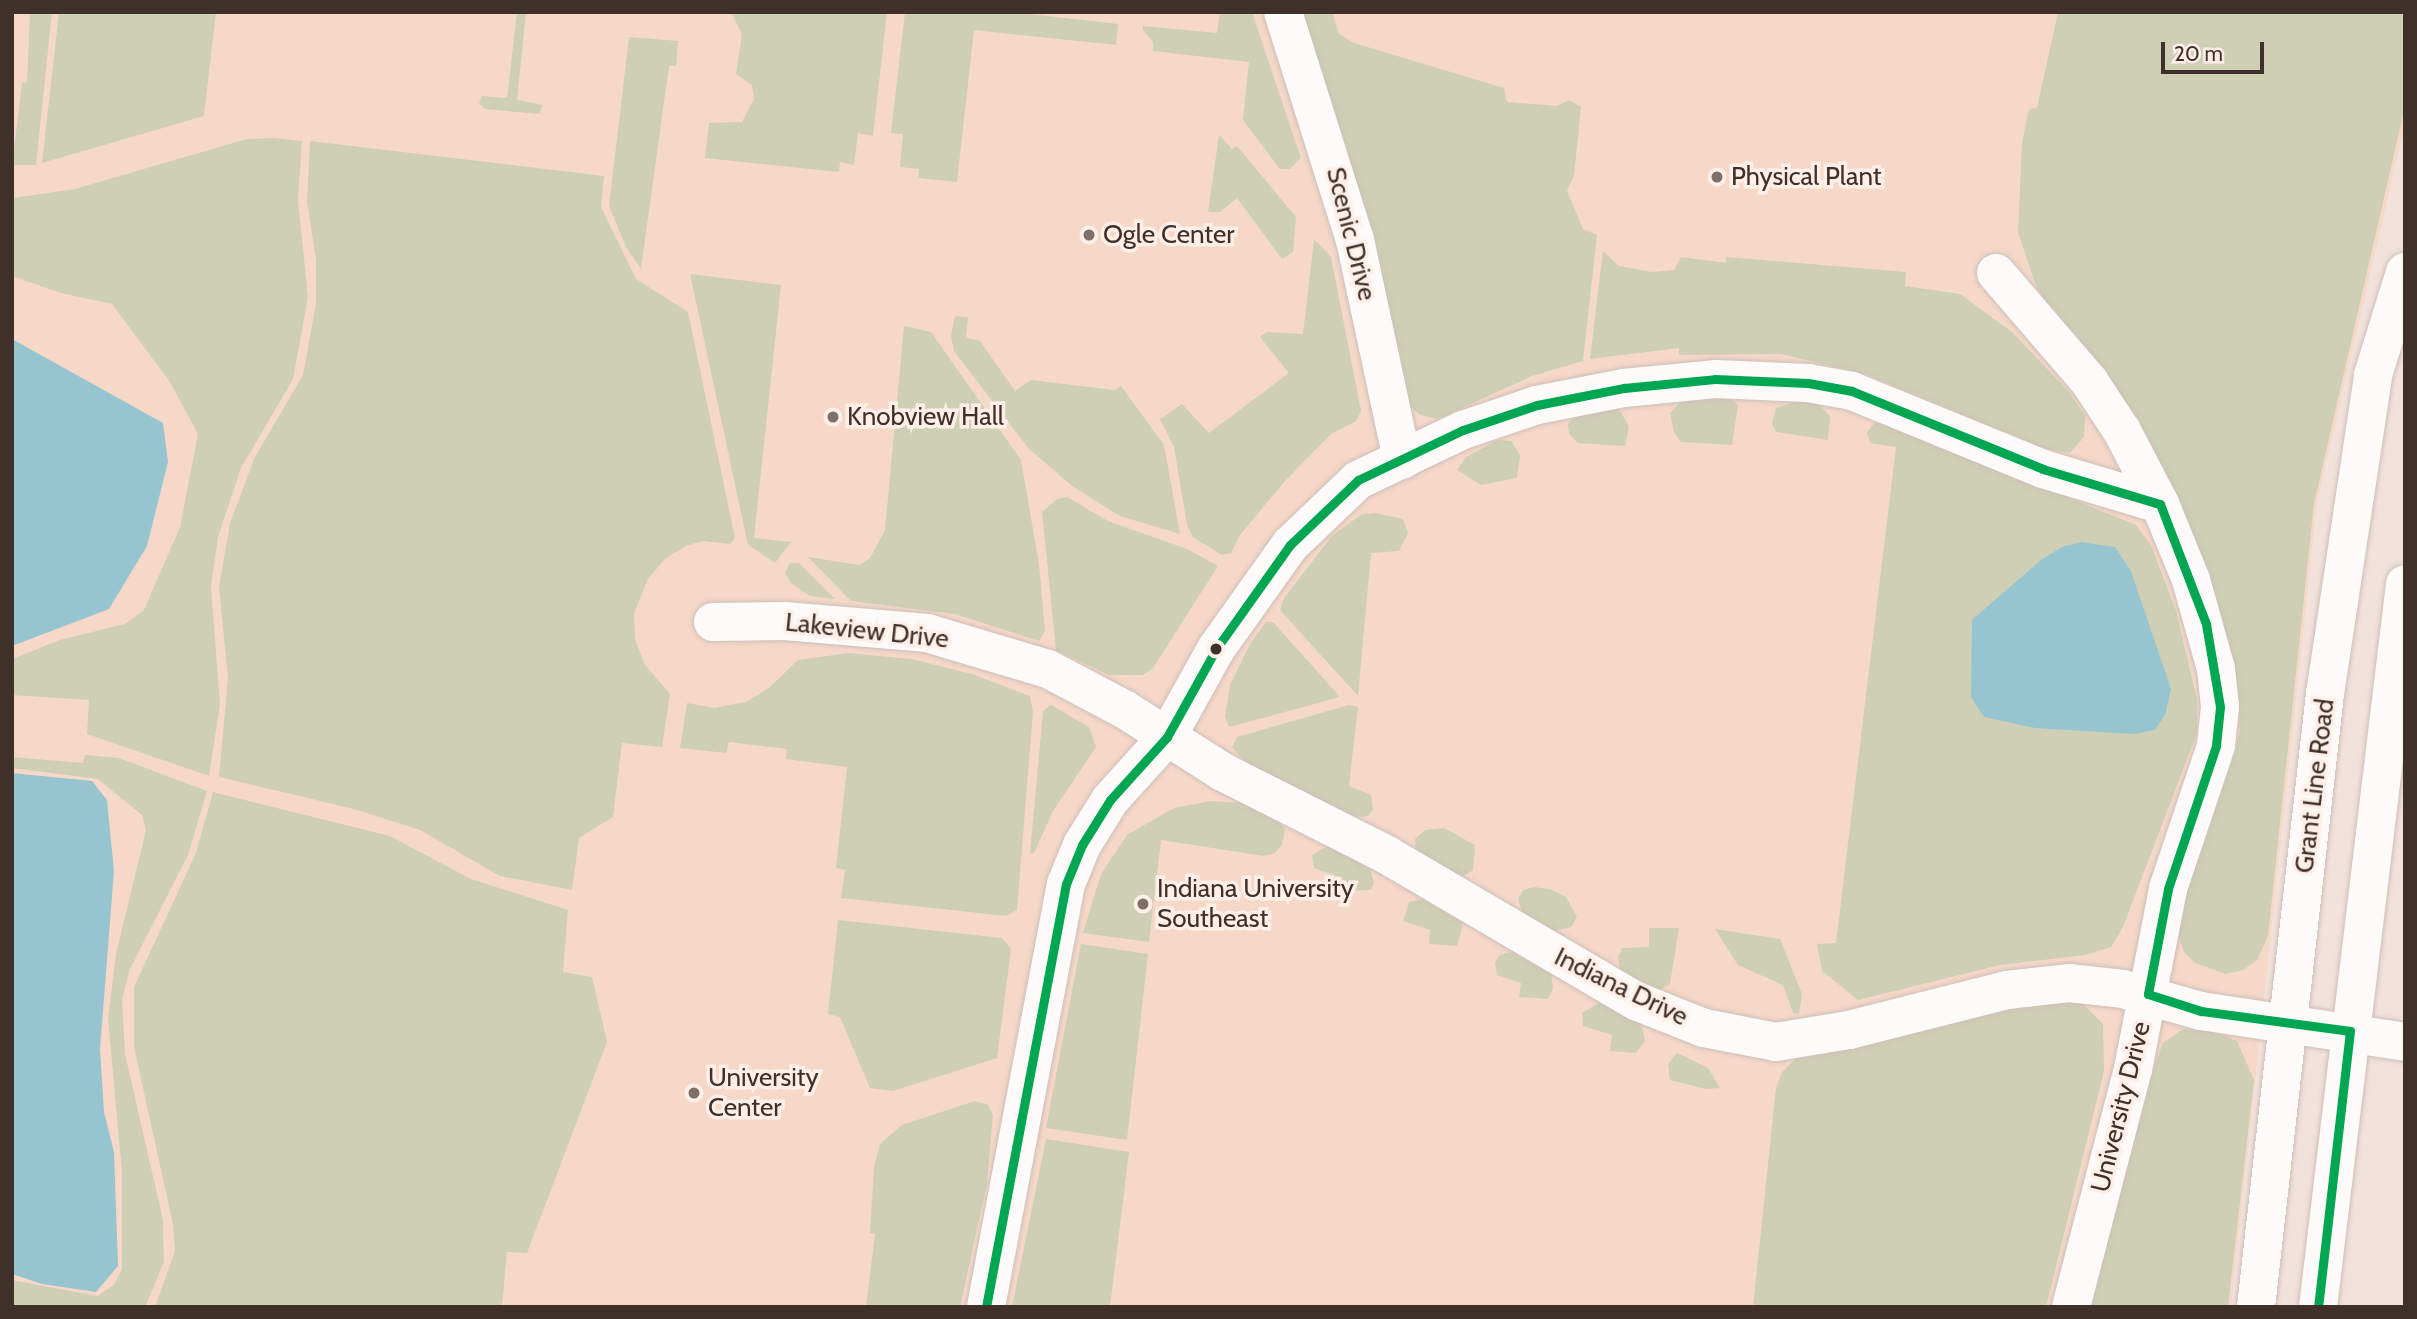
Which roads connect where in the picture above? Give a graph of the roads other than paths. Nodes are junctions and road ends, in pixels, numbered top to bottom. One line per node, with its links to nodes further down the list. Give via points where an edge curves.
1 (1283, 12): 4 (street, Scenic Drive, via 1355,240)
2 (2405, 272): 10 (street, Grant Line Road, via 2373,375 2325,694)
3 (1996, 273): 5 (street, University Drive, via 2089,381 2122,431)
4 (1402, 460): 5 (street, via 1463,430 1525,409 1624,388 1762,379 1852,391 2043,469); 8 (street, via 1357,480 1290,545 1216,649)
5 (2160, 504): 9 (street, University Drive, via 2206,624 2220,707 2216,746 2168,888)
6 (2405, 584): 11 (street)
7 (713, 622): 8 (street, Lakeview Drive, via 785,621 885,628 972,643 1048,668)
8 (1167, 737): 9 (street, Indiana Drive, via 1223,772 1387,855 1636,1001 1704,1028 1776,1042 2040,985 2069,983); 13 (street, via 1110,800 1082,845 1066,884)
9 (2148, 995): 10 (street, Indiana Drive, via 2201,1011); 14 (street, University Drive)
10 (2286, 1024): 11 (street, Indiana Drive); 15 (street, Grant Line Road)
11 (2350, 1031): 12 (street, Indiana Drive); 16 (street)
12 (2405, 1042)
13 (986, 1307)
14 (2071, 1307)
15 (2256, 1307)
16 (2318, 1307)

